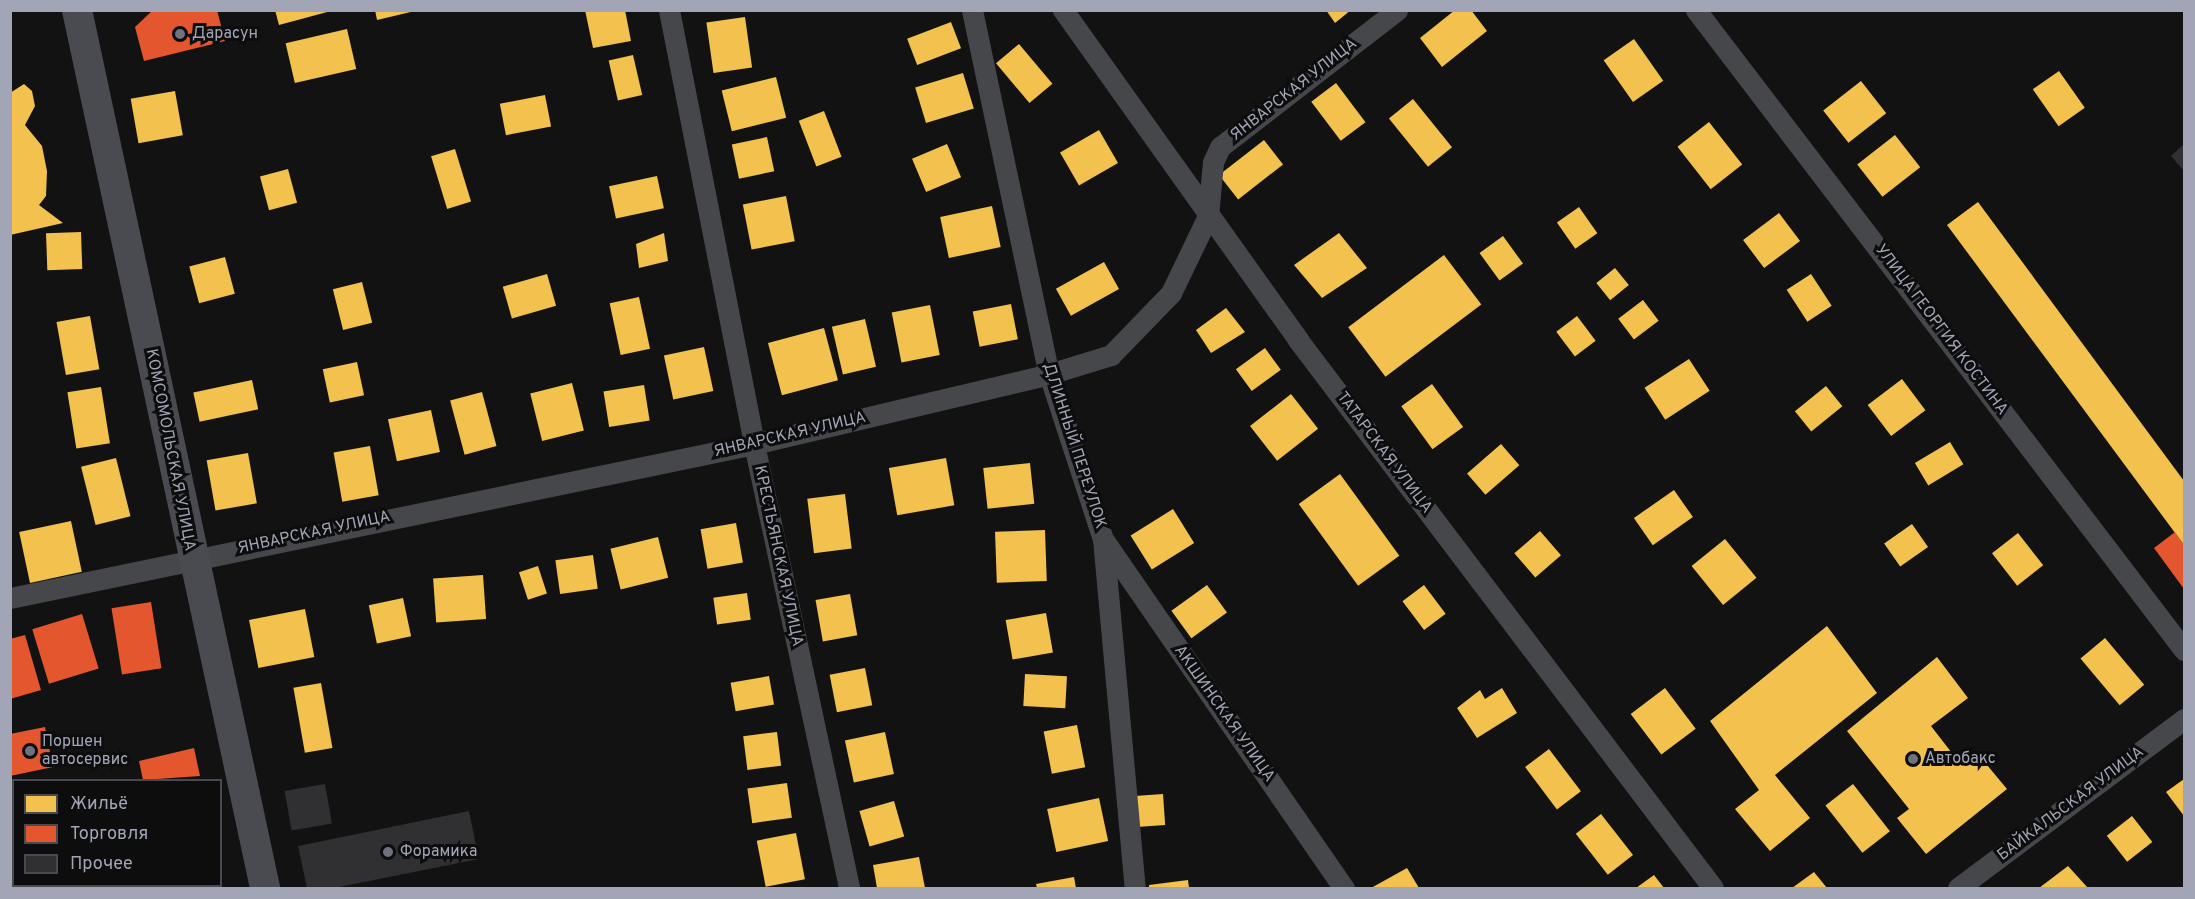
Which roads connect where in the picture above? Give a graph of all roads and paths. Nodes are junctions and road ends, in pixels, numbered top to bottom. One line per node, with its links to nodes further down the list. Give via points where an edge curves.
1 (77, 10): 11 (main road, КОМСОМОЛЬСКАЯ УЛИЦА)
2 (669, 10): 9 (street, КРЕСТЬЯНСКАЯ УЛИЦА)
3 (972, 10): 8 (street, ДЛИННЫЙ ПЕРЕУЛОК)
4 (1064, 10): 7 (street, ТАТАРСКАЯ УЛИЦА)
5 (1397, 10): 7 (street, ЯНВАРСКАЯ УЛИЦА, via 1220,147 1213,162)
6 (1696, 10): 13 (street, УЛИЦА ГЕОРГИЯ КОСТИНА)
7 (1209, 216): 8 (street, ЯНВАРСКАЯ УЛИЦА, via 1172,293 1110,355); 19 (street, ТАТАРСКАЯ УЛИЦА)
8 (1049, 374): 9 (street, ЯНВАРСКАЯ УЛИЦА); 10 (street, ДЛИННЫЙ ПЕРЕУЛОК)
9 (754, 444): 11 (street, ЯНВАРСКАЯ УЛИЦА); 16 (street, КРЕСТЬЯНСКАЯ УЛИЦА)
10 (1103, 539): 17 (street, ДЛИННЫЙ ПЕРЕУЛОК); 18 (street, АКШИНСКАЯ УЛИЦА)
11 (192, 558): 12 (street, ЯНВАРСКАЯ УЛИЦА); 15 (main road, КОМСОМОЛЬСКАЯ УЛИЦА)
12 (10, 598)
13 (2184, 650)
14 (2184, 719): 20 (street, БАЙКАЛЬСКАЯ УЛИЦА)
15 (265, 888)
16 (849, 888)
17 (1136, 888)
18 (1344, 888)
19 (1713, 888)
20 (1958, 888)

